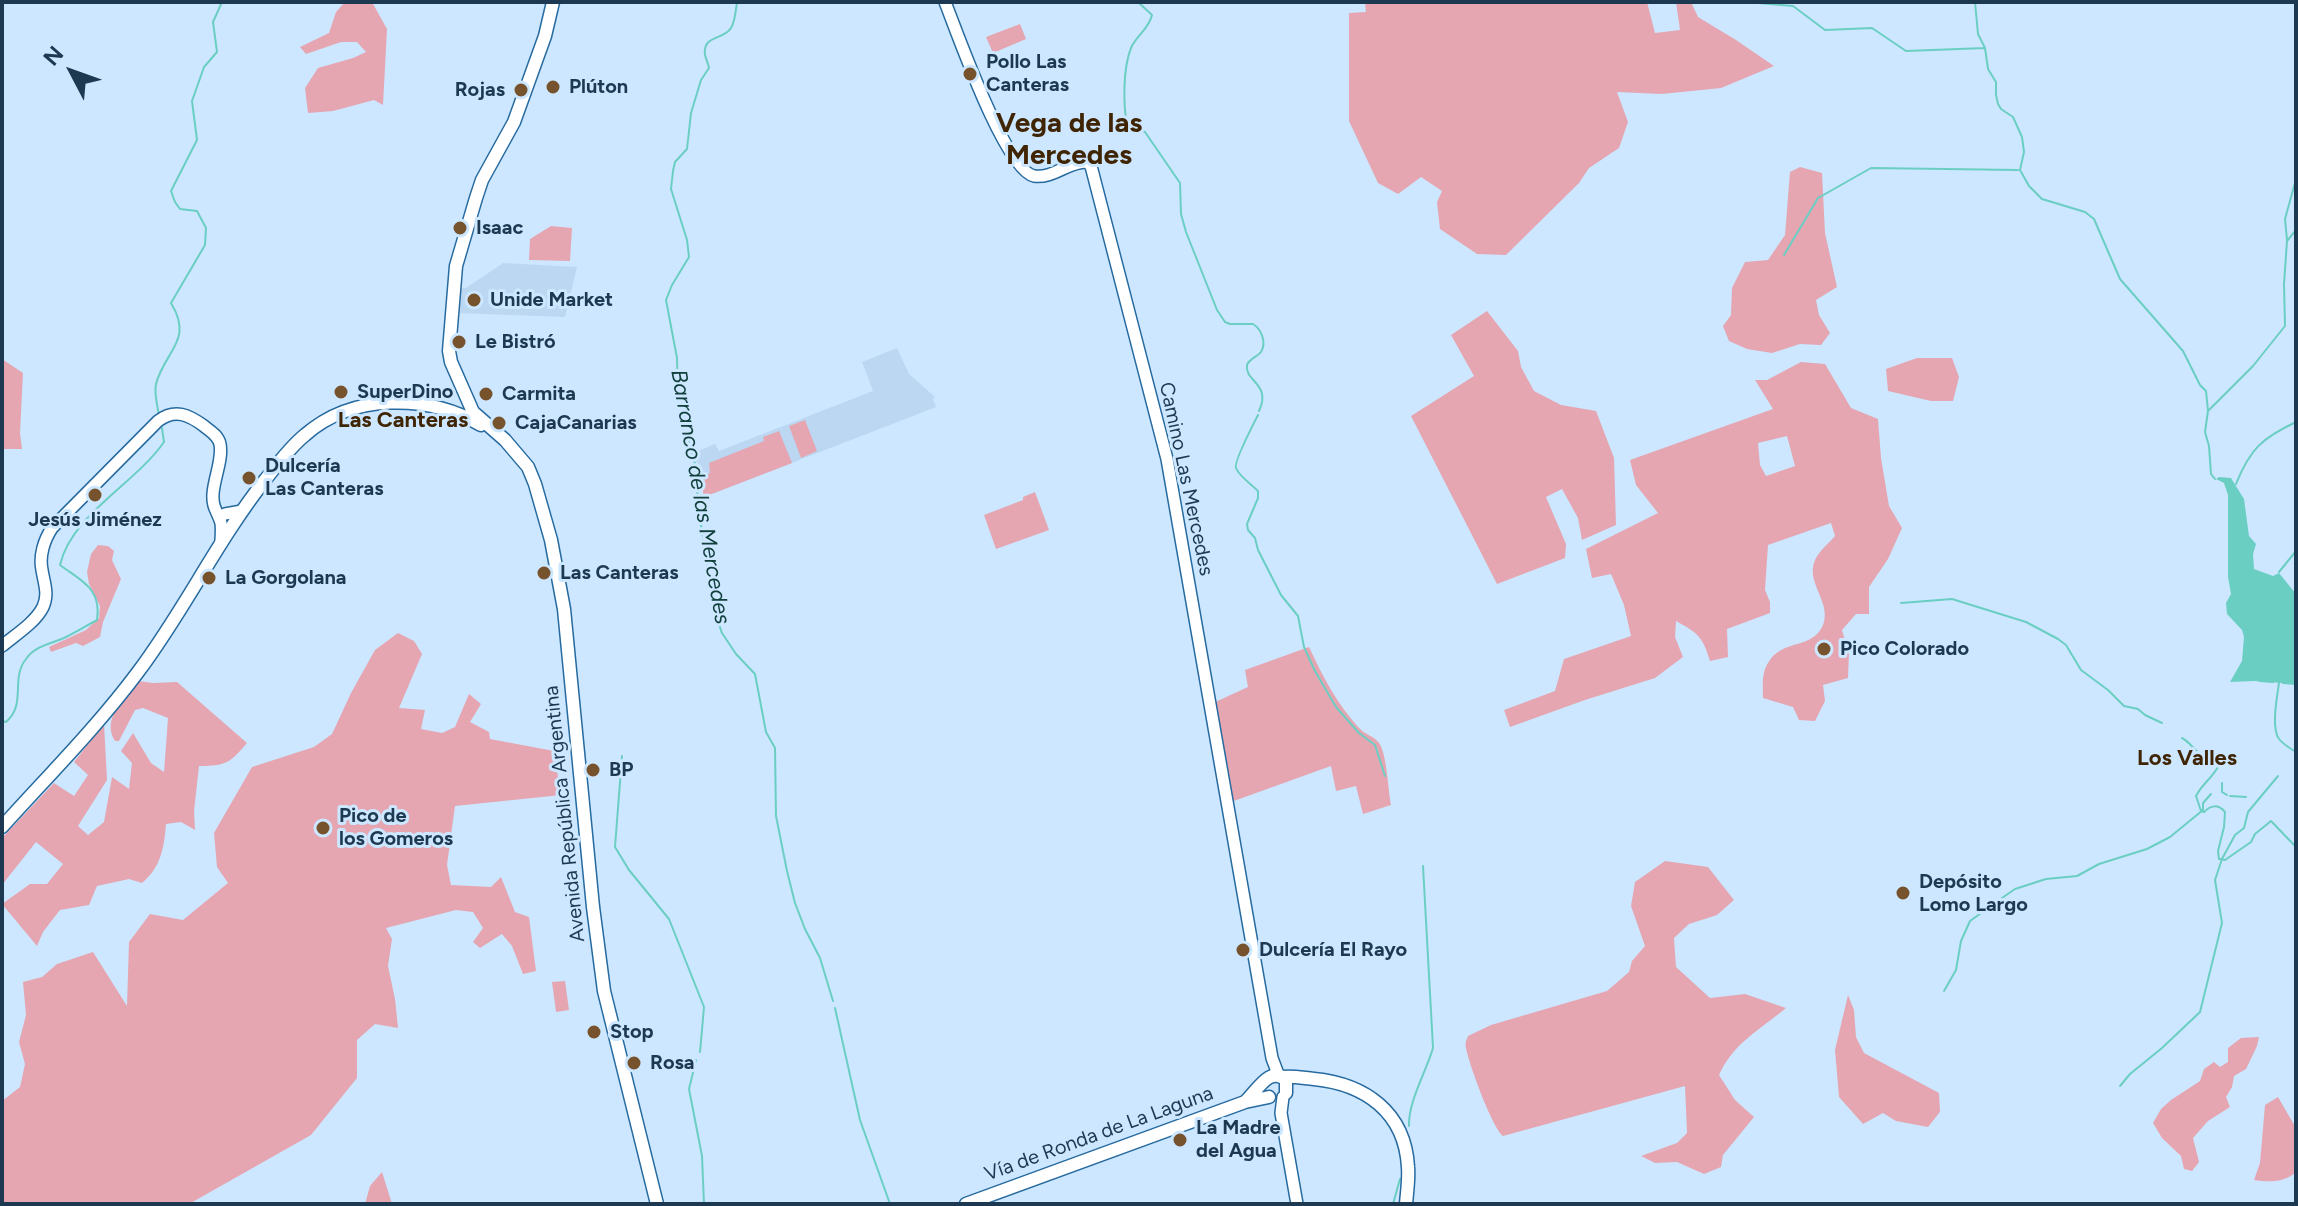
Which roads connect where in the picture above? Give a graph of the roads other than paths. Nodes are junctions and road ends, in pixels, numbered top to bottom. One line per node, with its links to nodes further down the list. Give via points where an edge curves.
1 (553, 2): 3 (main road, via 524,96 482,180 456,266 449,351)
2 (945, 2): 7 (main road, Camino Las Mercedes, via 988,109 1025,171 1048,175 1081,161 1091,166 1167,459)
3 (467, 412): 4 (main road, via 381,403 331,418 303,436); 11 (main road, Avenida República Argentina, via 528,467 547,523 560,581 604,991)
4 (230, 519): 5 (main road, via 214,502 217,437 189,416 162,417 47,535 41,562 45,602); 6 (main road, via 221,542 138,672)
5 (2, 646)
6 (2, 827)
7 (1273, 1078): 8 (main road); 9 (main road, via 1264,1091); 9 (main road, via 1288,1084); 10 (main road, Vía de Ronda de La Laguna)
8 (1312, 1079): 9 (main road, Vía de Ronda de La Laguna); 14 (main road, via 1355,1087 1392,1119 1407,1152)
9 (1278, 1096): 10 (main road, Vía de Ronda de La Laguna); 13 (main road)
10 (1245, 1102): 12 (main road, Vía de Ronda de La Laguna)
11 (657, 1204)
12 (966, 1204)
13 (1297, 1204)
14 (1406, 1204)

